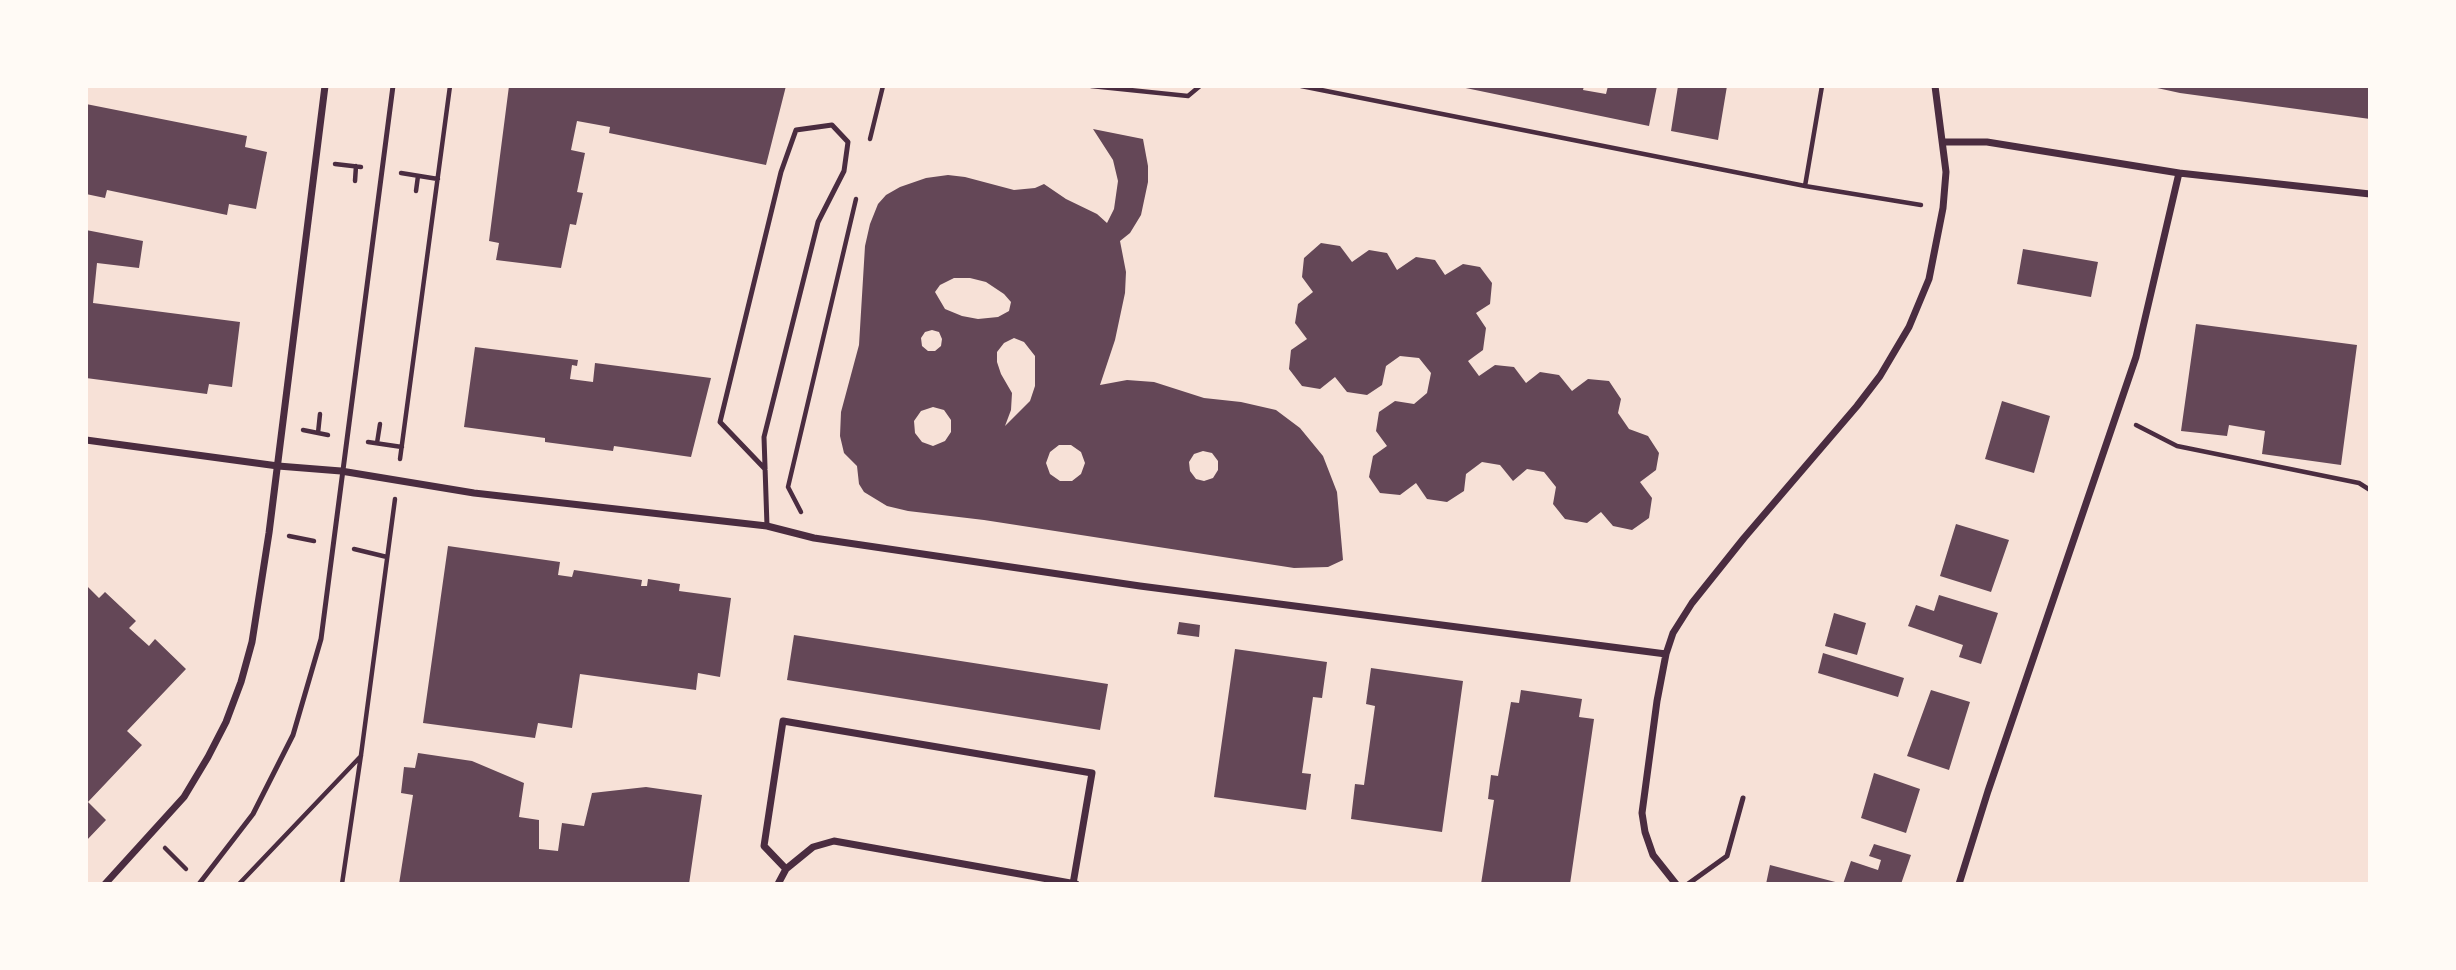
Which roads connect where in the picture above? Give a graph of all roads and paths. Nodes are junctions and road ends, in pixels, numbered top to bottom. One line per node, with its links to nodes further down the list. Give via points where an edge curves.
1 (325, 86): 26 (street)
2 (393, 86): 28 (lane)
3 (883, 86): 9 (path)
4 (1091, 86): 5 (path, via 1188,96)
5 (1200, 86)
6 (1301, 86): 15 (path)
7 (1822, 86): 15 (path)
8 (1935, 86): 10 (street)
9 (870, 139)
10 (1943, 142): 12 (street, via 1987,142); 19 (street)
11 (356, 166): 14 (path)
12 (2179, 173): 18 (street); 21 (street, via 2136,357)
13 (418, 176): 16 (path)
14 (355, 181)
15 (1805, 186): 19 (path)
16 (416, 191)
17 (858, 193): 31 (path, via 788,487)
18 (2370, 194)
19 (1943, 208): 32 (street, via 1928,279 1909,327 1880,376 1716,571 1682,617)
20 (320, 414): 23 (path)
21 (2116, 414): 29 (path, via 2177,446 2359,483); 44 (street)
22 (380, 424): 25 (path)
23 (318, 433)
24 (86, 440): 26 (street)
25 (377, 443)
26 (278, 466): 28 (street); 35 (street, via 252,642 241,682 208,757 184,797)
27 (765, 468): 27 (lane, via 720,422 781,172 796,130 832,125 848,142 844,171 817,222 764,437); 30 (lane)
28 (341, 471): 30 (street, via 474,493); 37 (lane, via 321,639 293,735 253,814)
29 (2370, 490)
30 (767, 526): 31 (street)
31 (814, 538): 32 (street, via 1140,586)
32 (1666, 654): 42 (street, via 1642,814 1653,855)
33 (362, 755): 39 (path)
34 (1743, 798): 43 (lane, via 1727,856)
35 (152, 835): 37 (path); 38 (street)
36 (786, 869): 40 (street); 41 (street, via 813,847 834,841); 41 (street, via 764,846 783,721 1092,772)
37 (199, 883)
38 (105, 884)
39 (239, 884)
40 (778, 884)
41 (1075, 884)
42 (1676, 884)
43 (1688, 884)
44 (1959, 884)

